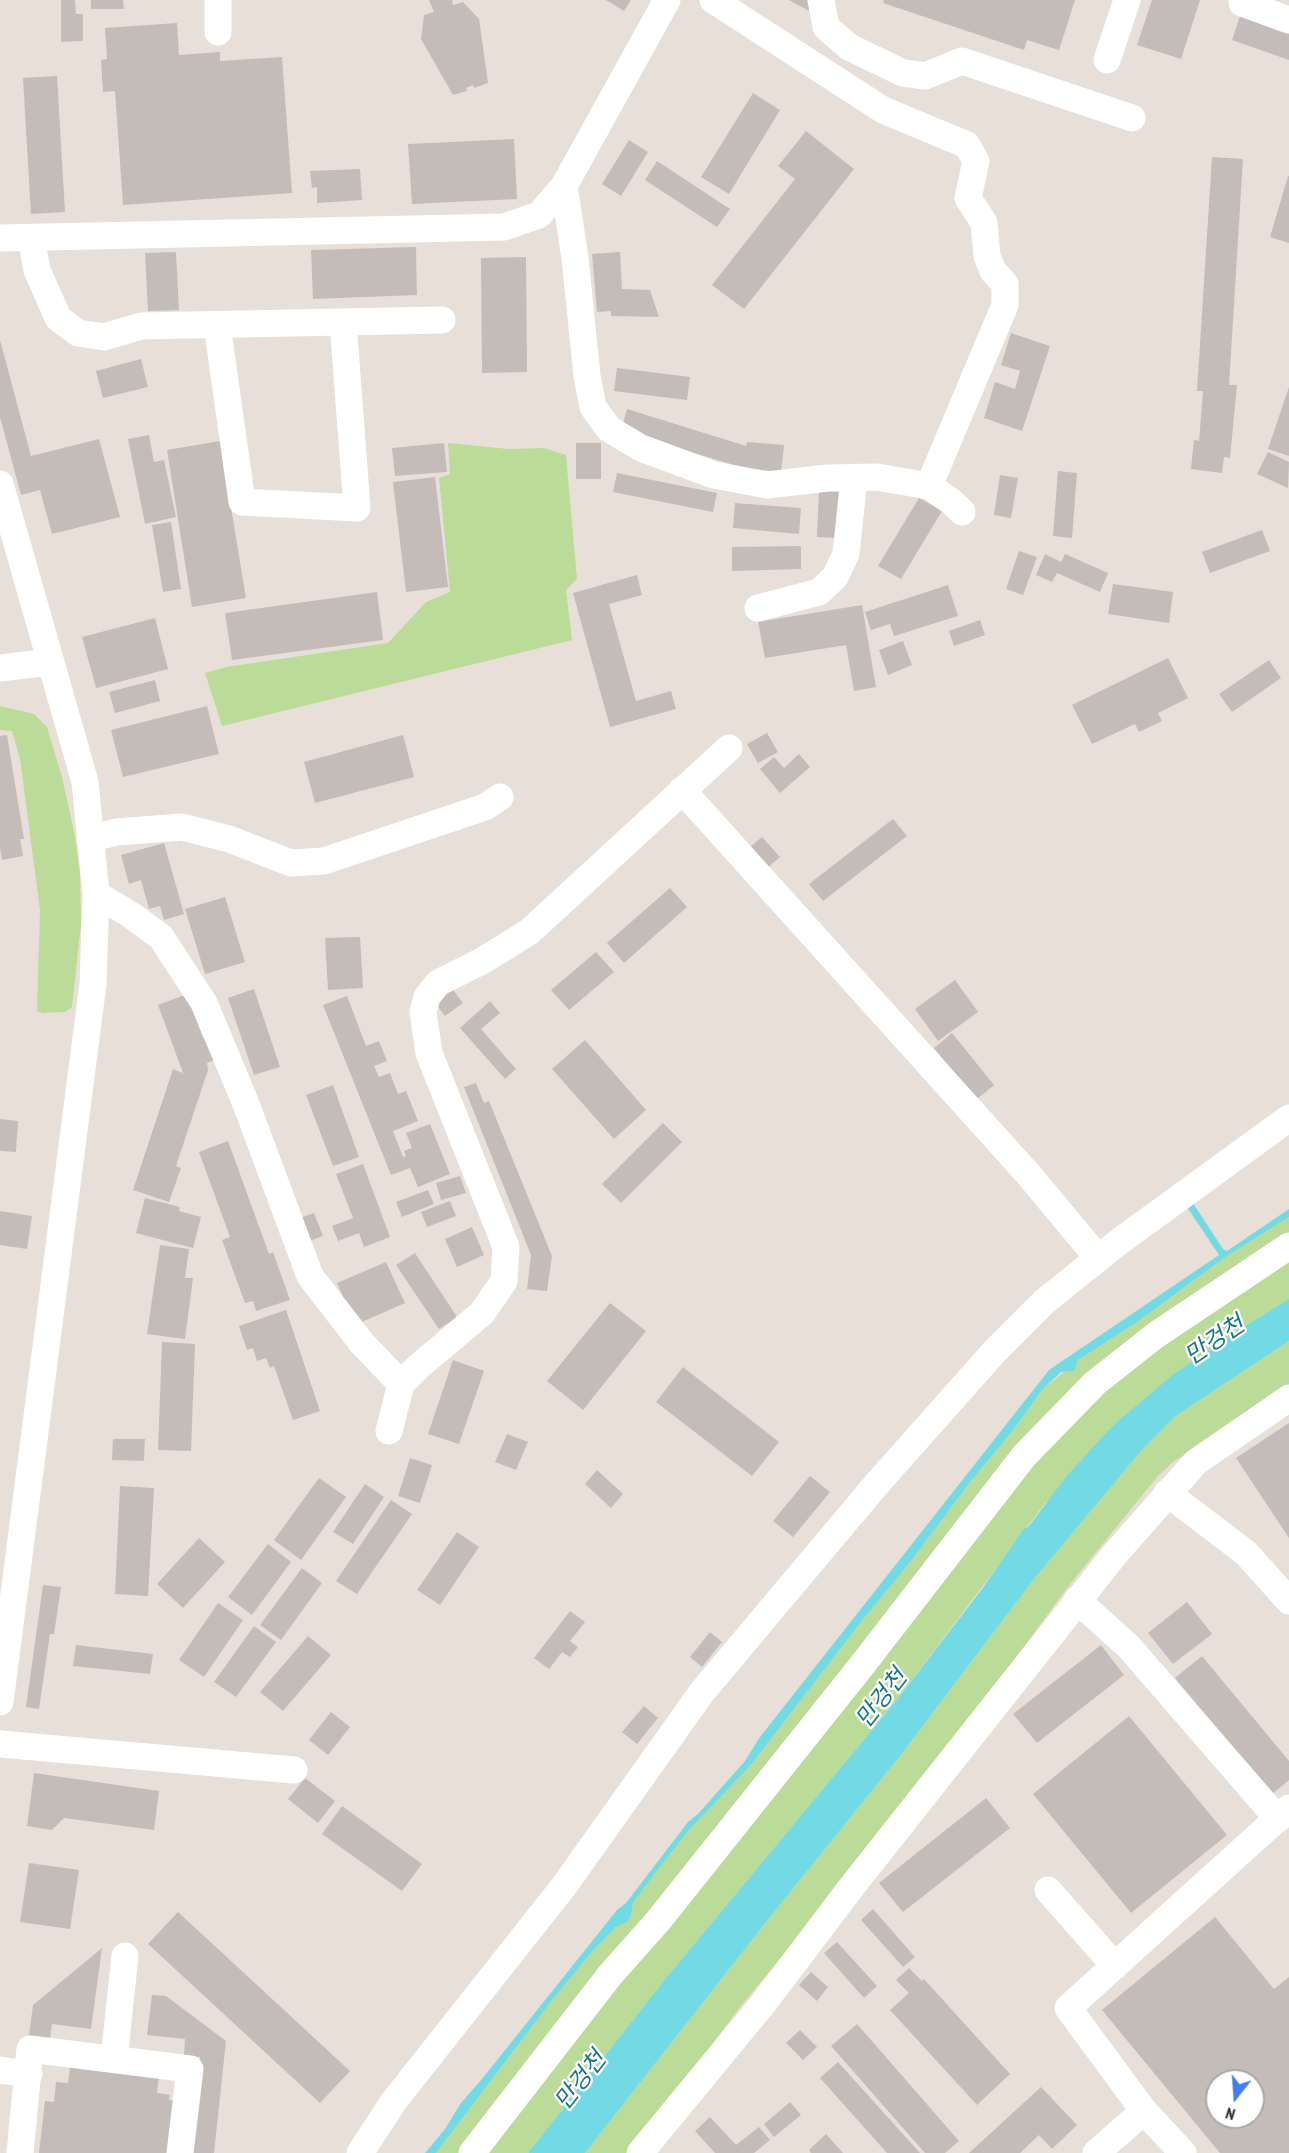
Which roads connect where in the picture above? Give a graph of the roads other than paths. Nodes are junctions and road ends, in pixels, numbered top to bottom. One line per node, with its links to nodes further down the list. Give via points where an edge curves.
1 (218, 0): 8 (street)
2 (667, 0): 11 (street)
3 (713, 0): 19 (street, via 883,110 967,146 976,161 968,198 984,223 987,256 993,271 1005,284 1005,305)
4 (820, 0): 10 (street, via 826,27 849,47 903,73 925,76 962,61)
5 (1126, 0): 9 (street)
6 (1242, 3): 7 (street)
7 (1289, 20)
8 (218, 32)
9 (1107, 60)
10 (1132, 118)
11 (564, 186): 13 (street, via 539,215 504,227); 17 (street, via 587,376 593,407 609,429 641,448 714,475 767,485)
12 (0, 238): 13 (street)
13 (31, 238): 16 (street, via 37,270 58,318 78,333 104,337 141,327)
14 (442, 320): 15 (street)
15 (343, 322): 16 (street); 16 (street, via 357,508 242,502)
16 (217, 325)
17 (854, 478): 19 (street, via 877,477); 21 (street, via 846,554 835,577 819,592)
18 (0, 484): 22 (street)
19 (929, 486): 20 (street)
20 (962, 512)
21 (758, 608)
22 (50, 662): 23 (street); 27 (street, via 85,782)
23 (0, 668)
24 (729, 748): 25 (street)
25 (682, 790): 31 (street, via 1029,1175); 32 (street, via 530,932 438,983 427,997 423,1012 429,1053 506,1247 504,1281 482,1313)
26 (500, 797): 27 (street, via 484,807 324,861 291,862 182,827 116,832)
27 (90, 839): 28 (street)
28 (96, 894): 32 (street, via 161,937 204,1003 310,1276 361,1342); 38 (street, via 93,984)
29 (1289, 1118): 31 (street)
30 (1289, 1246): 52 (street, via 1156,1335 1095,1383 1024,1456)
31 (1098, 1258): 51 (street, via 1045,1301 994,1352 702,1692 564,1886 394,2101)
32 (401, 1384): 34 (street)
33 (1289, 1398): 35 (street, via 1196,1462)
34 (389, 1431)
35 (1167, 1493): 36 (street); 37 (street, via 1246,1553)
36 (1077, 1600): 41 (street, via 1129,1647); 53 (street, via 762,2005)
37 (1289, 1601)
38 (0, 1702)
39 (0, 1744): 40 (street)
40 (294, 1770)
41 (1284, 1814): 44 (street)
42 (1048, 1890): 44 (street)
43 (125, 1956): 45 (street)
44 (1115, 1966): 48 (street, via 1068,2008)
45 (114, 2059): 47 (street, via 30,2049); 50 (street, via 190,2068)
46 (0, 2070): 47 (street)
47 (29, 2074): 49 (street)
48 (1144, 2111): 54 (street); 55 (street)
49 (20, 2153)
50 (180, 2153)
51 (360, 2153)
52 (472, 2153)
53 (640, 2153)
54 (1096, 2153)
55 (1183, 2153)

